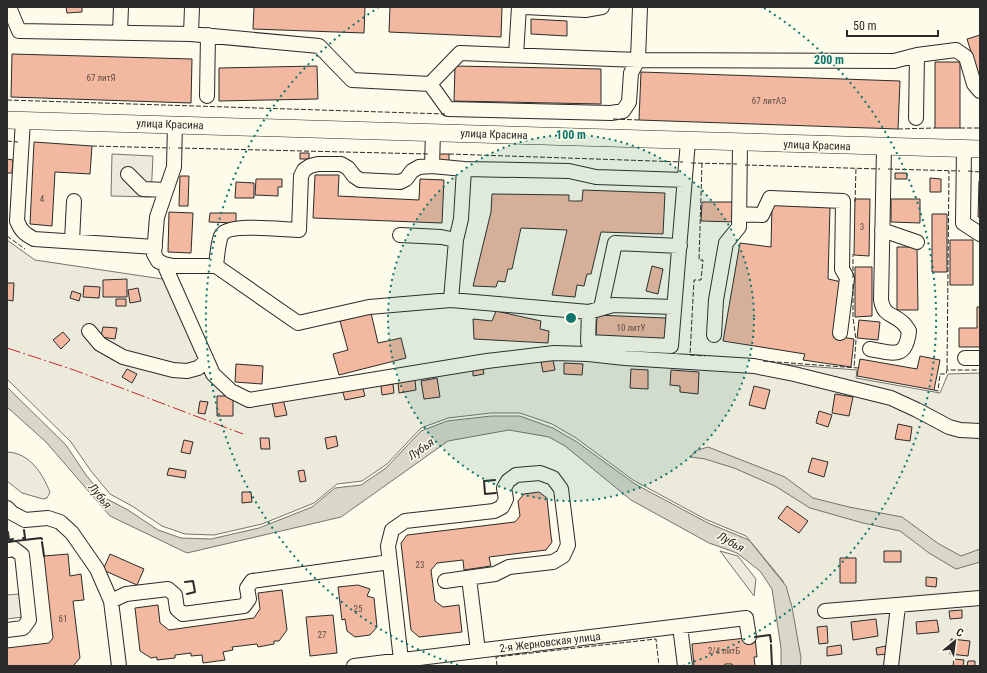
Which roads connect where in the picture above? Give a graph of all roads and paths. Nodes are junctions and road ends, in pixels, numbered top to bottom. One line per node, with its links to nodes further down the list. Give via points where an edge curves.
1 (8, 7): 8 (street, via 19,31)
2 (121, 7): 8 (street)
3 (192, 7): 9 (street)
4 (519, 7): 11 (street)
5 (524, 7): 6 (street, via 585,10)
6 (602, 7)
7 (640, 7): 13 (street)
8 (120, 32): 9 (street)
9 (191, 34): 10 (street)
10 (208, 35): 14 (street, via 319,46 352,80); 16 (street)
11 (516, 55): 13 (street); 14 (street, via 460,53)
12 (917, 55): 13 (street, via 894,61); 15 (street, via 956,50 966,57 974,84); 17 (street)
13 (638, 60): 14 (street, via 631,74 629,102 623,111 611,113 448,109)
14 (430, 84)
15 (980, 91)
16 (207, 96)
17 (916, 118)
18 (15, 120): 19 (main road, улица Красина); 36 (street, via 17,221 20,229 34,239)
19 (175, 124): 20 (main road, улица Красина); 29 (street, via 174,167)
20 (433, 132): 21 (main road, улица Красина); 25 (street)
21 (688, 141): 22 (main road, улица Красина); 28 (street)
22 (740, 142): 23 (main road, улица Красина); 31 (street)
23 (884, 147): 24 (main road, улица Красина); 32 (street)
24 (972, 149): 33 (street, via 963,223)
25 (432, 166): 26 (street); 41 (street, via 412,171 400,182 360,180 341,164 310,166 301,176 299,230 238,228 226,231 221,235)
26 (464, 169): 28 (street, via 569,171 596,177); 35 (street, via 461,219)
27 (128, 174): 29 (street, via 143,189)
28 (685, 180): 38 (street)
29 (166, 190): 39 (street, via 157,217)
30 (74, 201): 36 (street)
31 (739, 214): 46 (street, via 762,215 770,198 842,202 842,269 848,278); 47 (street, via 739,227 726,243 716,300)
32 (882, 230): 37 (street); 48 (street, via 882,308 902,322 909,331 908,342 904,349 897,353)
33 (980, 234)
34 (400, 235): 35 (street)
35 (456, 240): 42 (street)
36 (72, 241): 39 (street)
37 (917, 242)
38 (680, 246): 43 (street); 44 (street, via 615,243)
39 (155, 247): 40 (street, via 154,254 158,261)
40 (164, 264): 41 (street); 51 (street)
41 (216, 266): 42 (street, via 298,323 369,307)
42 (451, 300): 44 (street)
43 (674, 307): 44 (street, via 613,305); 44 (street, via 671,346 588,342)
44 (595, 310)
45 (89, 331): 51 (street, via 100,344 123,357 173,370 186,371 198,368)
46 (840, 333)
47 (714, 335)
48 (870, 350)
49 (965, 358): 50 (street)
50 (980, 358)
51 (206, 361): 52 (street, via 212,374 223,384 249,400 487,361 554,353 735,364 794,374 891,398 949,427)
52 (980, 430)
53 (7, 508): 59 (street, via 12,514 25,520 48,518 60,522 72,533 97,569)
54 (7, 550): 63 (street, via 14,549 22,555 29,620 23,628)
55 (390, 562): 56 (street, via 388,546 392,530 405,521 494,511 502,507 506,499 504,488 516,475 540,473 553,478 561,489 568,545 563,556 553,562 509,567 495,574); 59 (street, via 252,581 247,588 249,599 244,606 183,614 177,609 175,595 168,589 126,594); 66 (street)
56 (469, 578): 57 (street); 65 (street)
57 (445, 581)
58 (979, 598): 60 (street)
59 (111, 601): 68 (street)
60 (898, 606): 61 (street); 71 (street)
61 (825, 611)
62 (680, 626): 64 (street, 2-я Жерновская улица, via 746,618); 65 (street, 2-я Жерновская улица); 70 (street)
63 (7, 630)
64 (749, 637)
65 (478, 651): 67 (street, 2-я Жерновская улица)
66 (401, 660): 67 (street, 2-я Жерновская улица); 69 (street, 2-я Жерновская улица)
67 (439, 661)
68 (119, 666)
69 (354, 666)
70 (685, 666)
71 (891, 666)

